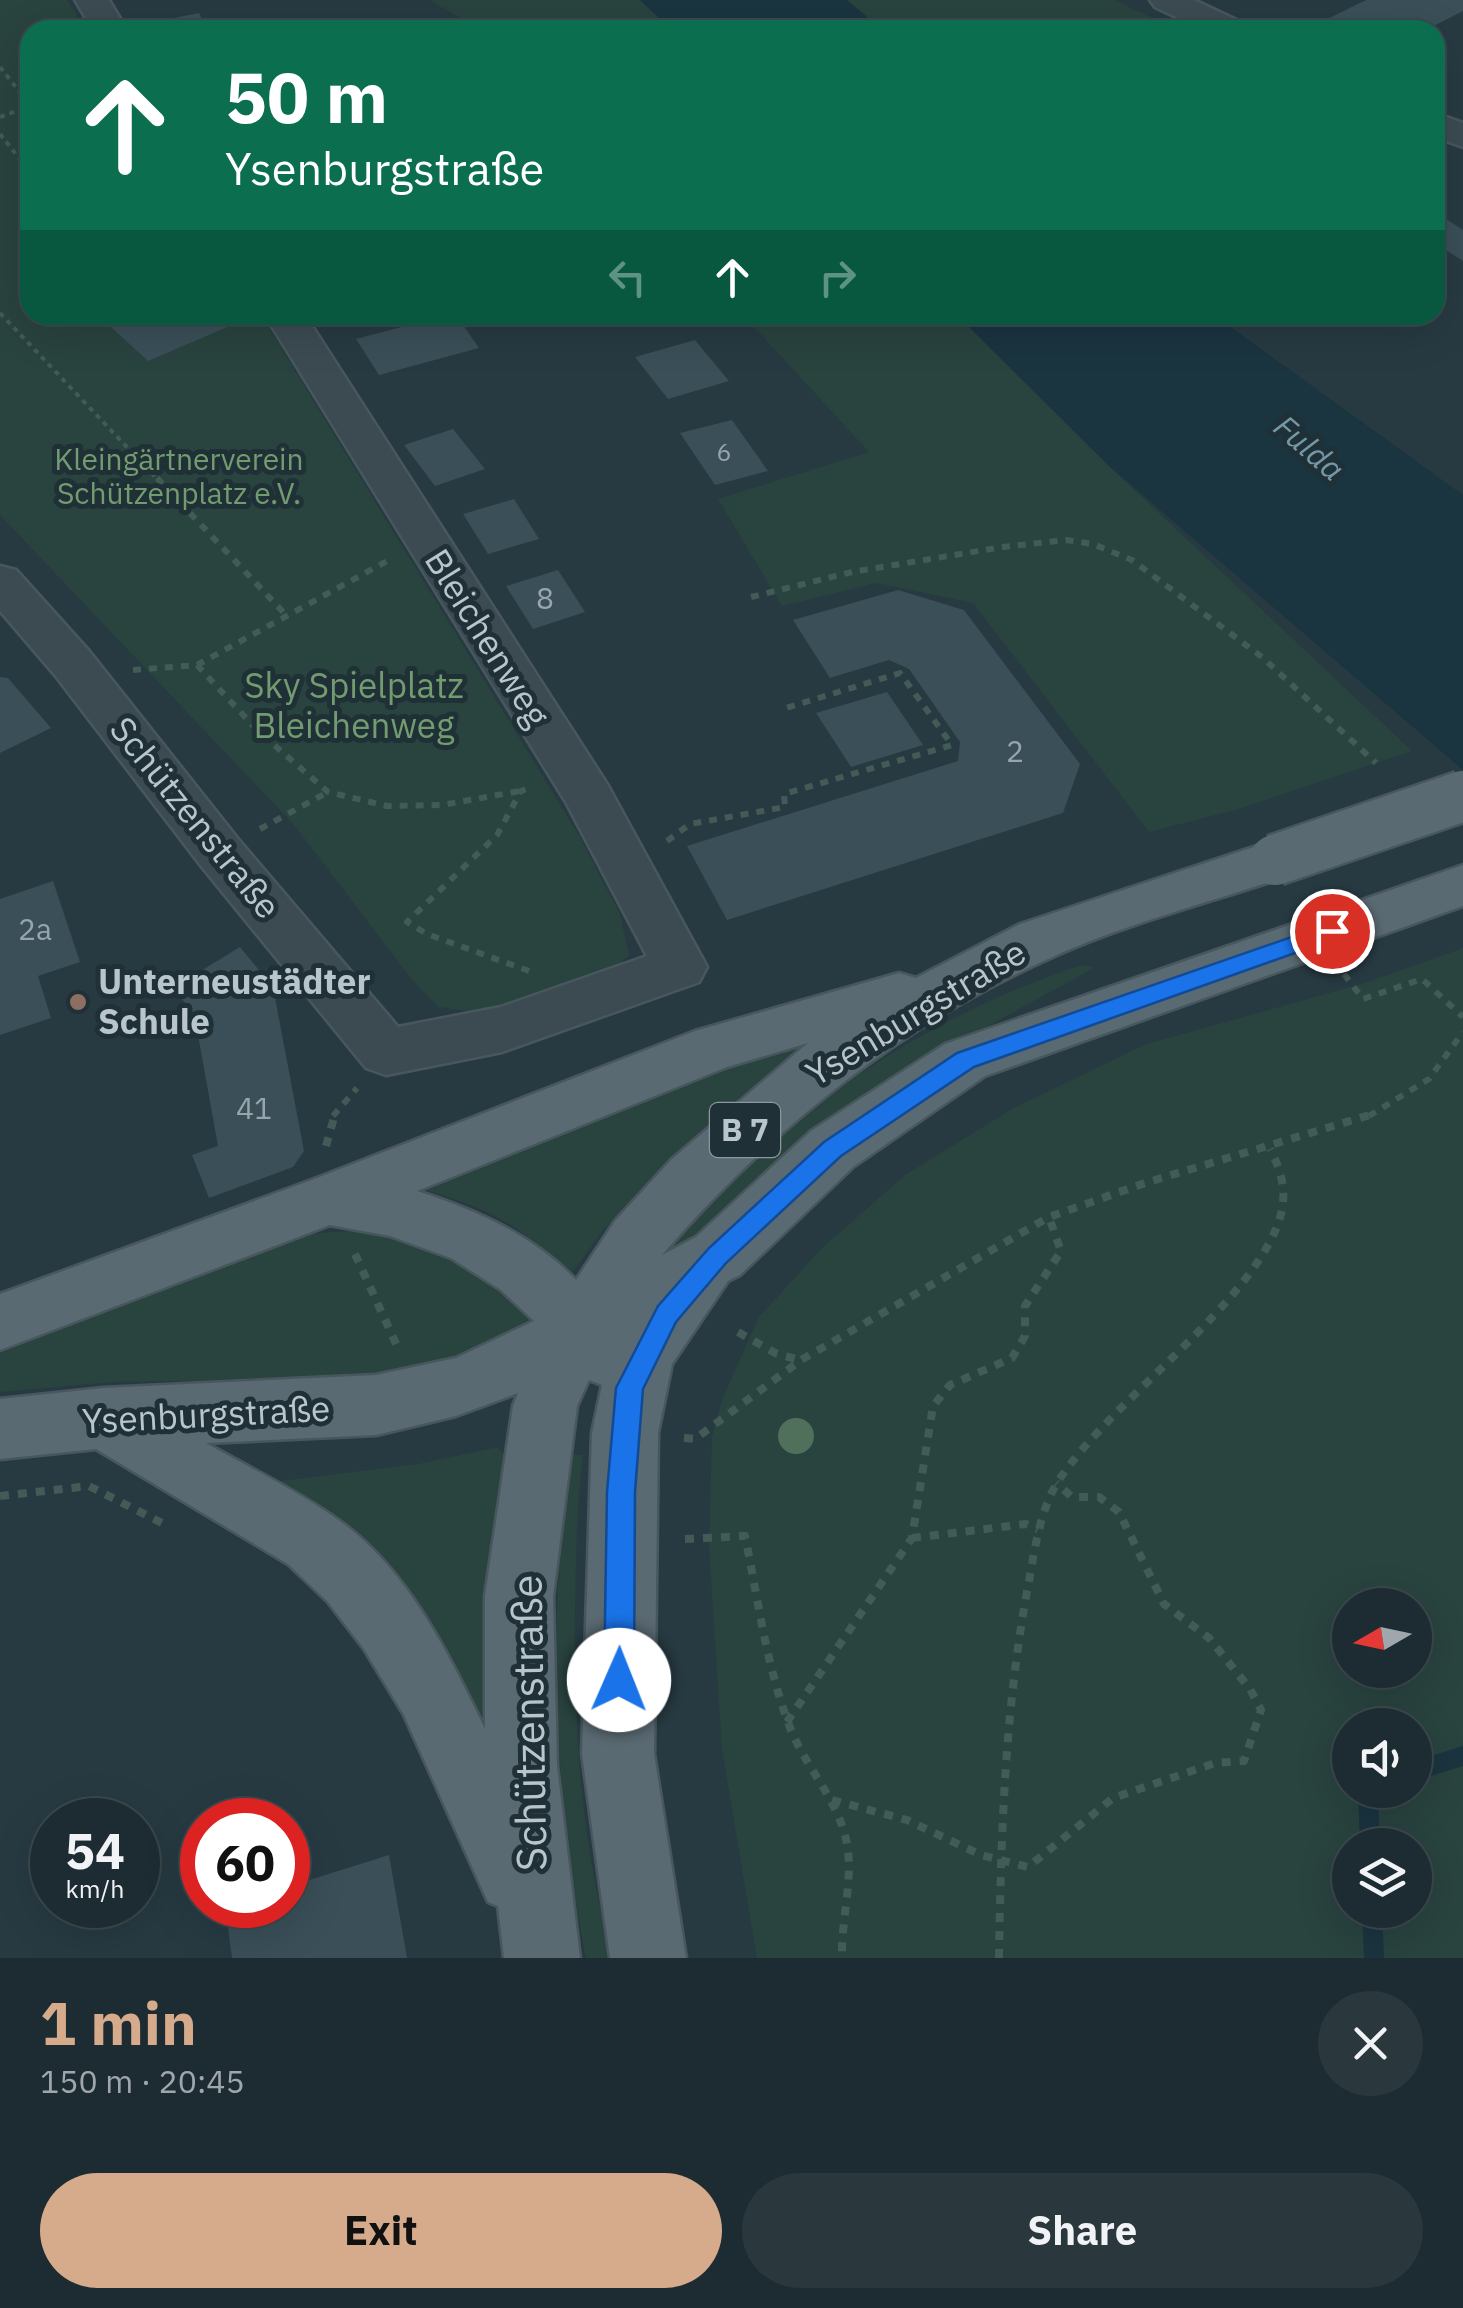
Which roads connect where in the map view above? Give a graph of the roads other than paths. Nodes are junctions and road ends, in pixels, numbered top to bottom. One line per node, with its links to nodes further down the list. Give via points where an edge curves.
1 (1167, 0): 2 (street)
2 (1210, 20)
3 (291, 325): 7 (street, Bleichenweg, via 574,773)
4 (10, 607): 7 (street, Schützenstraße, via 386,1052 502,1029)
5 (1463, 796): 8 (main road, Ysenburgstraße / B 7, bridge, via 1039,938)
6 (1463, 885): 10 (main road, Ysenburgstraße / B 7, via 1336,950 965,1060 832,1149)
7 (680, 967)
8 (960, 979): 9 (main road, via 715,1047); 12 (main road, Ysenburgstraße / B 7, via 832,1056 692,1178 637,1240)
9 (330, 1200): 11 (main road); 12 (main road, via 381,1206 474,1238 514,1263)
10 (718, 1256): 12 (main road, Ysenburgstraße); 13 (main road, B 7, via 667,1314)
11 (0, 1322)
12 (578, 1332): 13 (main road); 14 (main road, Ysenburgstraße, via 503,1370 406,1400 330,1410); 16 (main road, Schützenstraße / B 7, via 545,1406 519,1596 521,1766)
13 (630, 1388): 17 (main road, B 7, via 621,1492 618,1754)
14 (104, 1418): 15 (main road, Ysenburgstraße); 16 (main road, via 312,1542 352,1578 428,1690 483,1800)
15 (0, 1428)
16 (538, 1940)
17 (648, 1958)

